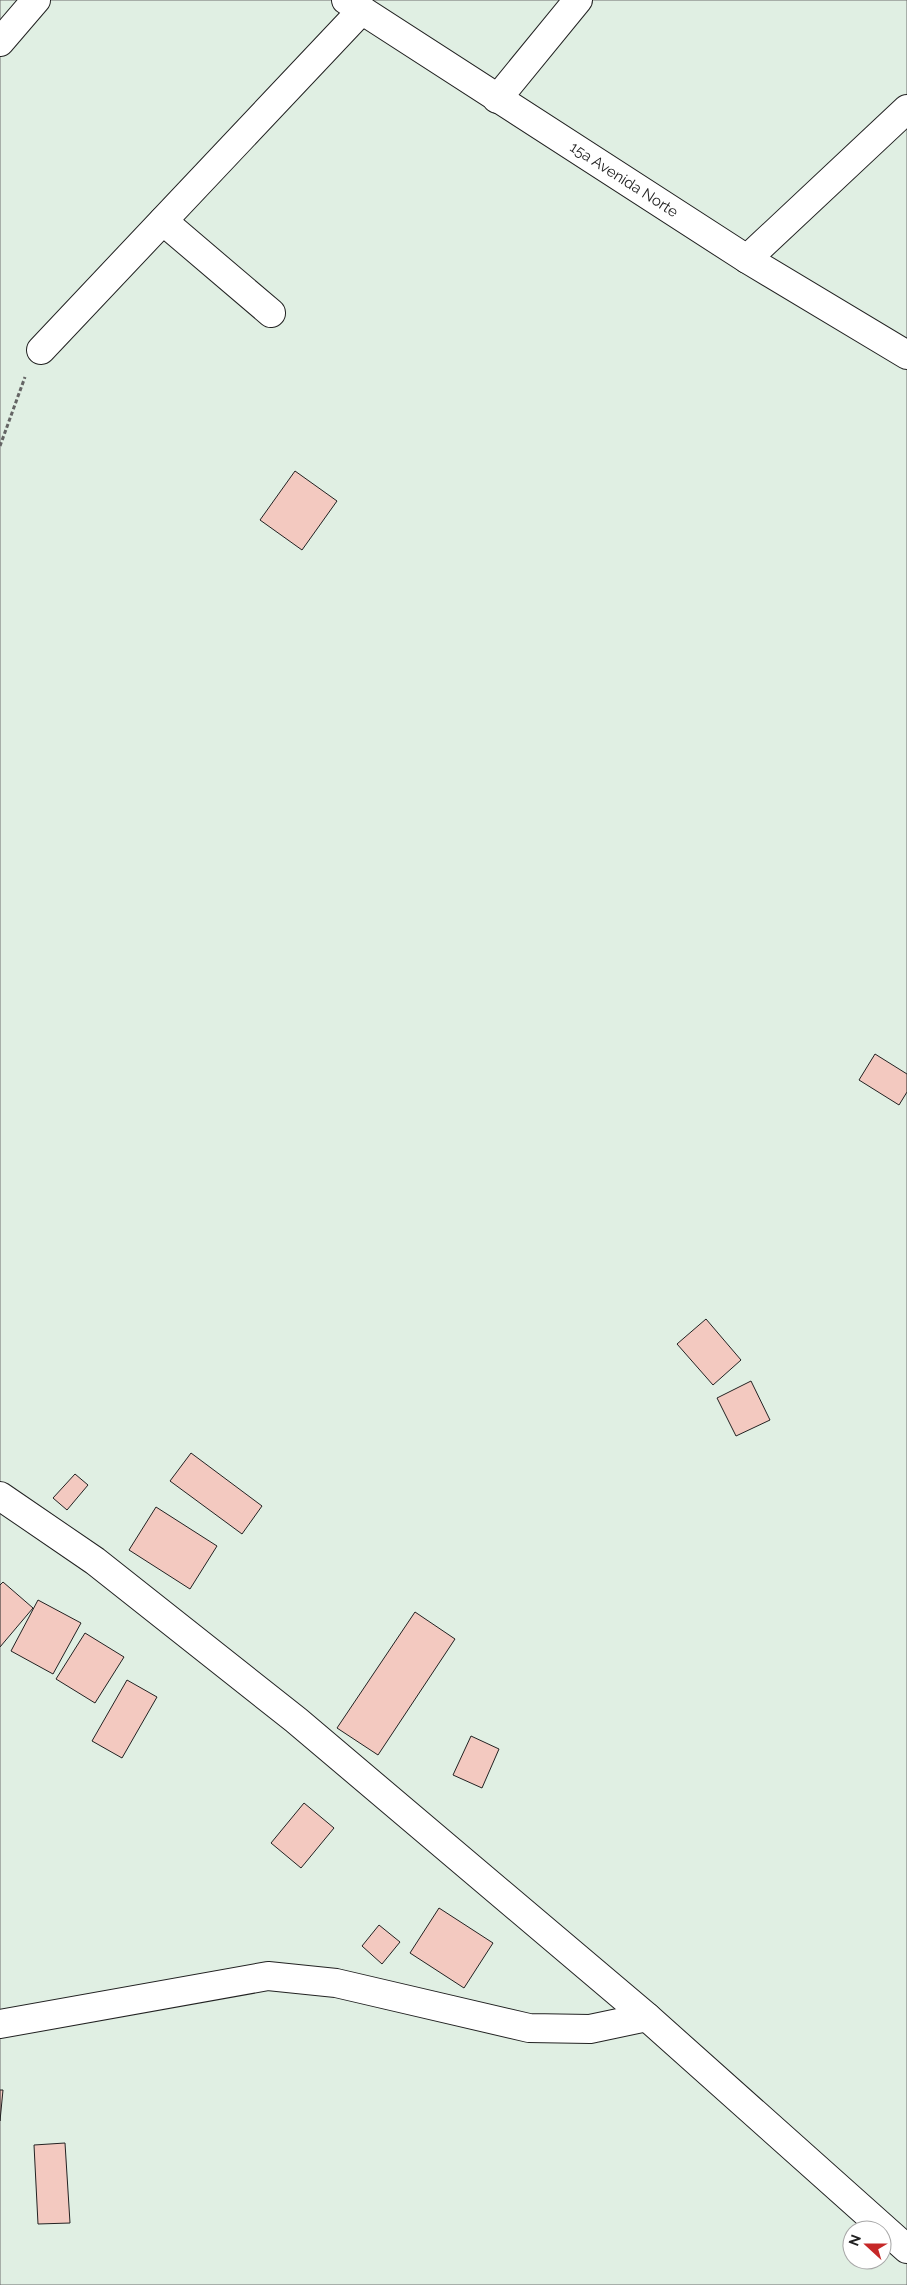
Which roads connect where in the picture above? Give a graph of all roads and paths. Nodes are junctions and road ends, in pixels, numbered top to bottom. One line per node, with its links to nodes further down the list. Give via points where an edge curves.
1 (36, 0): 4 (street)
2 (578, 0): 5 (street)
3 (354, 5): 5 (street, 15a Avenida Norte); 7 (street)
4 (0, 42)
5 (497, 99): 8 (street, 15a Avenida Norte)
6 (907, 109): 8 (street)
7 (163, 221): 9 (street); 10 (street)
8 (747, 259): 11 (street, 15a Avenida Norte)
9 (271, 313)
10 (41, 350): 12 (path, via 21,384)
11 (907, 355)
12 (0, 446)
13 (0, 1496): 14 (street, via 95,1562 296,1720)
14 (647, 2017): 15 (street, via 590,2030 529,2028 336,1983 268,1976); 16 (street)
15 (0, 2024)
16 (907, 2249)

